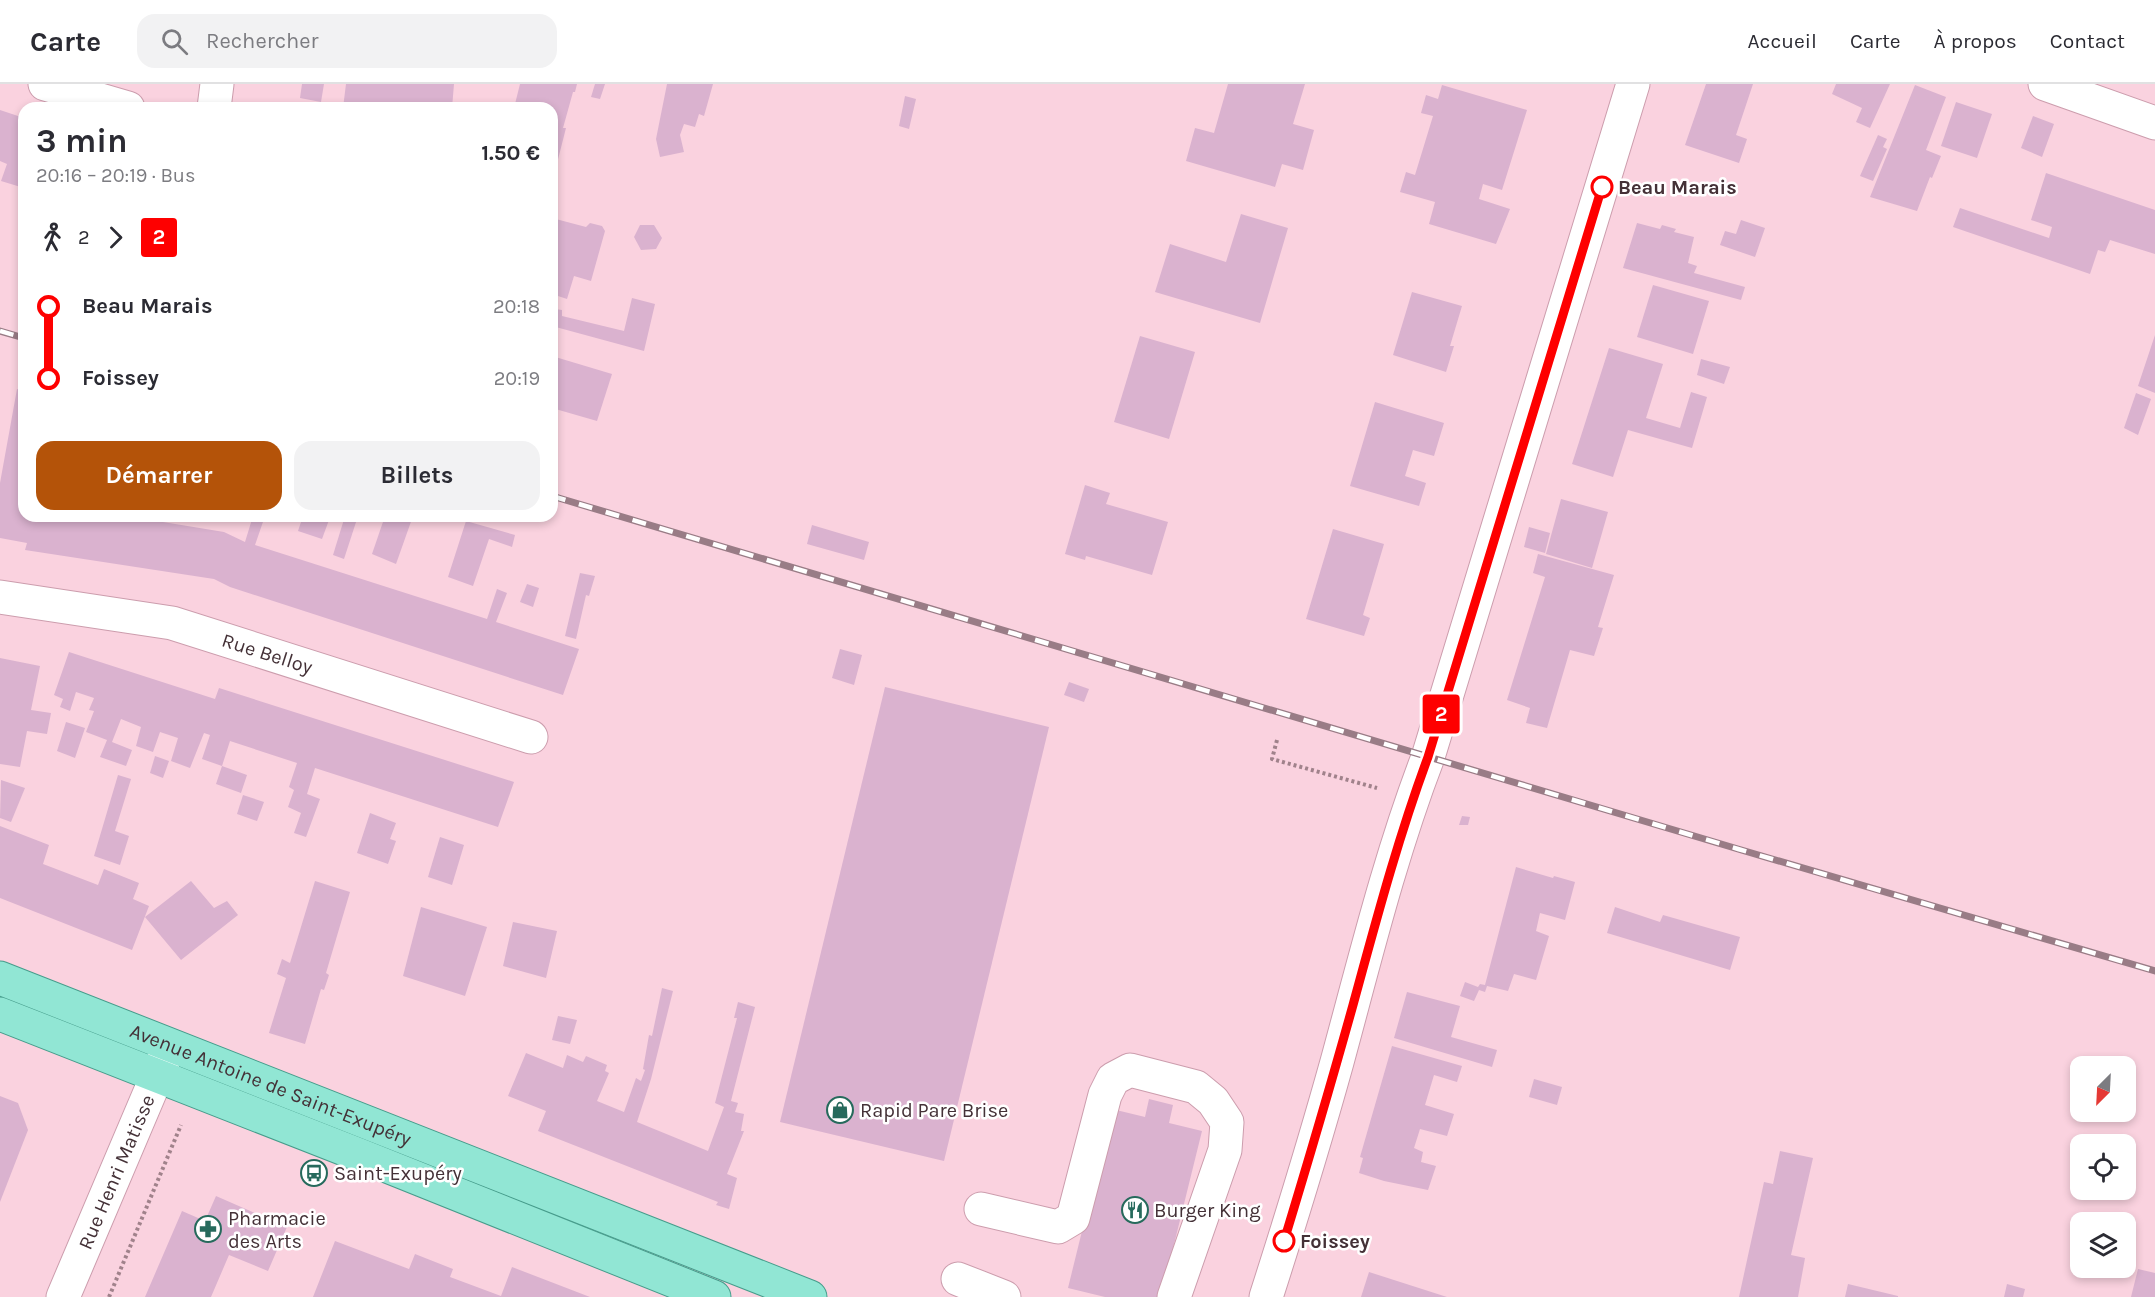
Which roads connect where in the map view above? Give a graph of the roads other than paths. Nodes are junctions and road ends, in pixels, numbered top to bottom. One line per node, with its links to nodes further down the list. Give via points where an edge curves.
1 (45, 84): 5 (street)
2 (217, 84): 6 (street)
3 (1633, 84): 21 (street, via 1378,912)
4 (2045, 84): 7 (street)
5 (107, 102)
6 (214, 102)
7 (2155, 123)
8 (0, 597): 9 (street, Rue Belloy, via 172,623)
9 (531, 736)
10 (0, 978): 12 (main road, Avenue Antoine de Saint-Exupéry)
11 (0, 1014): 13 (main road, Avenue Antoine de Saint-Exupéry)
12 (170, 1046): 13 (street, Rue Henri Matisse); 18 (main road, Avenue Antoine de Saint-Exupéry)
13 (157, 1077): 16 (street, Rue Henri Matisse); 17 (main road, Avenue Antoine de Saint-Exupéry)
14 (981, 1209): 20 (street, via 1059,1227 1073,1218 1105,1095 1113,1079 1130,1070 1196,1087 1214,1101 1227,1122 1226,1150)
15 (958, 1279): 19 (street)
16 (63, 1297)
17 (714, 1297)
18 (810, 1297)
19 (1004, 1297)
20 (1174, 1297)
21 (1266, 1297)

